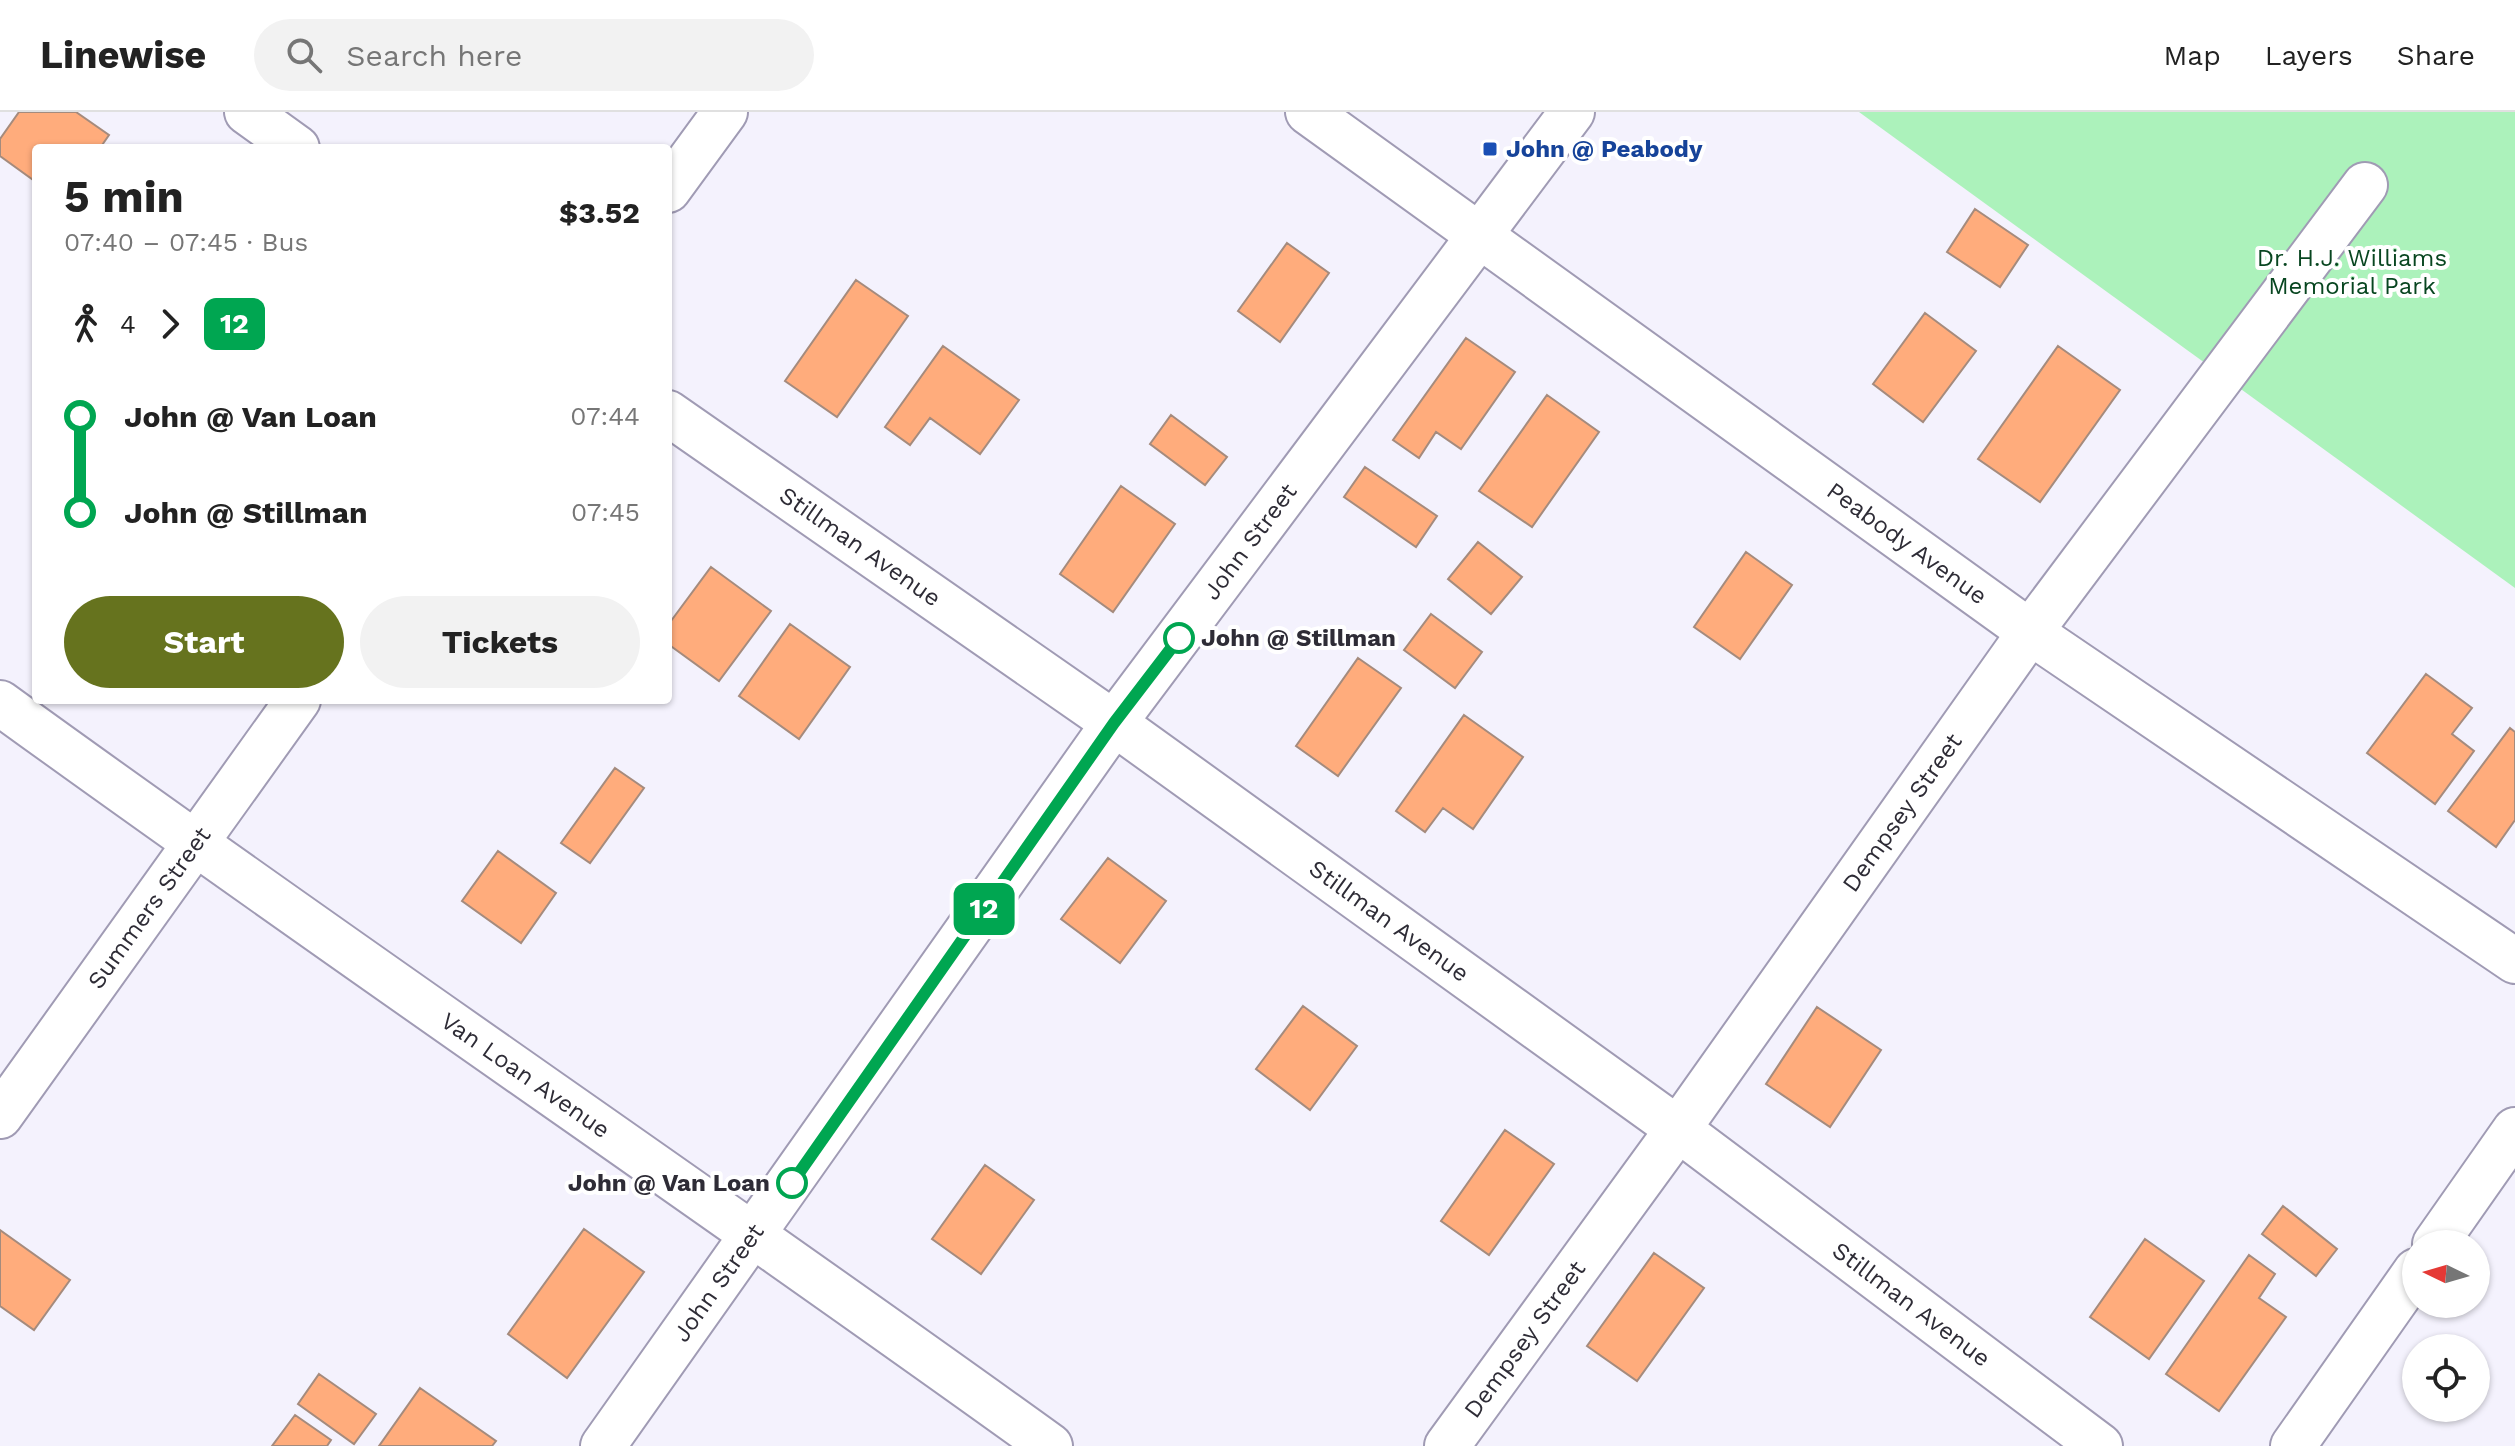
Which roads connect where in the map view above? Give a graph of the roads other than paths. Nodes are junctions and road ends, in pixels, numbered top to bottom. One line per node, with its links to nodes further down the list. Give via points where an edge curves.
1 (247, 112): 5 (street)
2 (725, 112): 6 (street)
3 (1308, 112): 8 (street, Peabody Avenue)
4 (1572, 112): 8 (street, John Street)
5 (291, 144)
6 (672, 185)
7 (2365, 185): 10 (street, Dempsey Street)
8 (1481, 236): 10 (street, Peabody Avenue); 13 (street, John Street)
9 (672, 416): 13 (street, Stillman Avenue)
10 (2030, 632): 15 (street, Peabody Avenue); 17 (street, Dempsey Street)
11 (0, 703): 14 (street, Van Loan Avenue)
12 (295, 704): 14 (street, Summers Street)
13 (1114, 723): 17 (street, Stillman Avenue); 20 (street, John Street)
14 (194, 844): 16 (street, Summers Street); 20 (street, Van Loan Avenue)
15 (2515, 961)
16 (0, 1116)
17 (1678, 1129): 24 (street, Dempsey Street); 25 (street, Stillman Avenue)
18 (2515, 1130): 19 (street)
19 (2445, 1230)
20 (756, 1234): 22 (street, John Street); 23 (street, Van Loan Avenue)
21 (2402, 1291): 26 (street)
22 (603, 1446)
23 (1050, 1446)
24 (1447, 1446)
25 (2100, 1446)
26 (2293, 1446)

